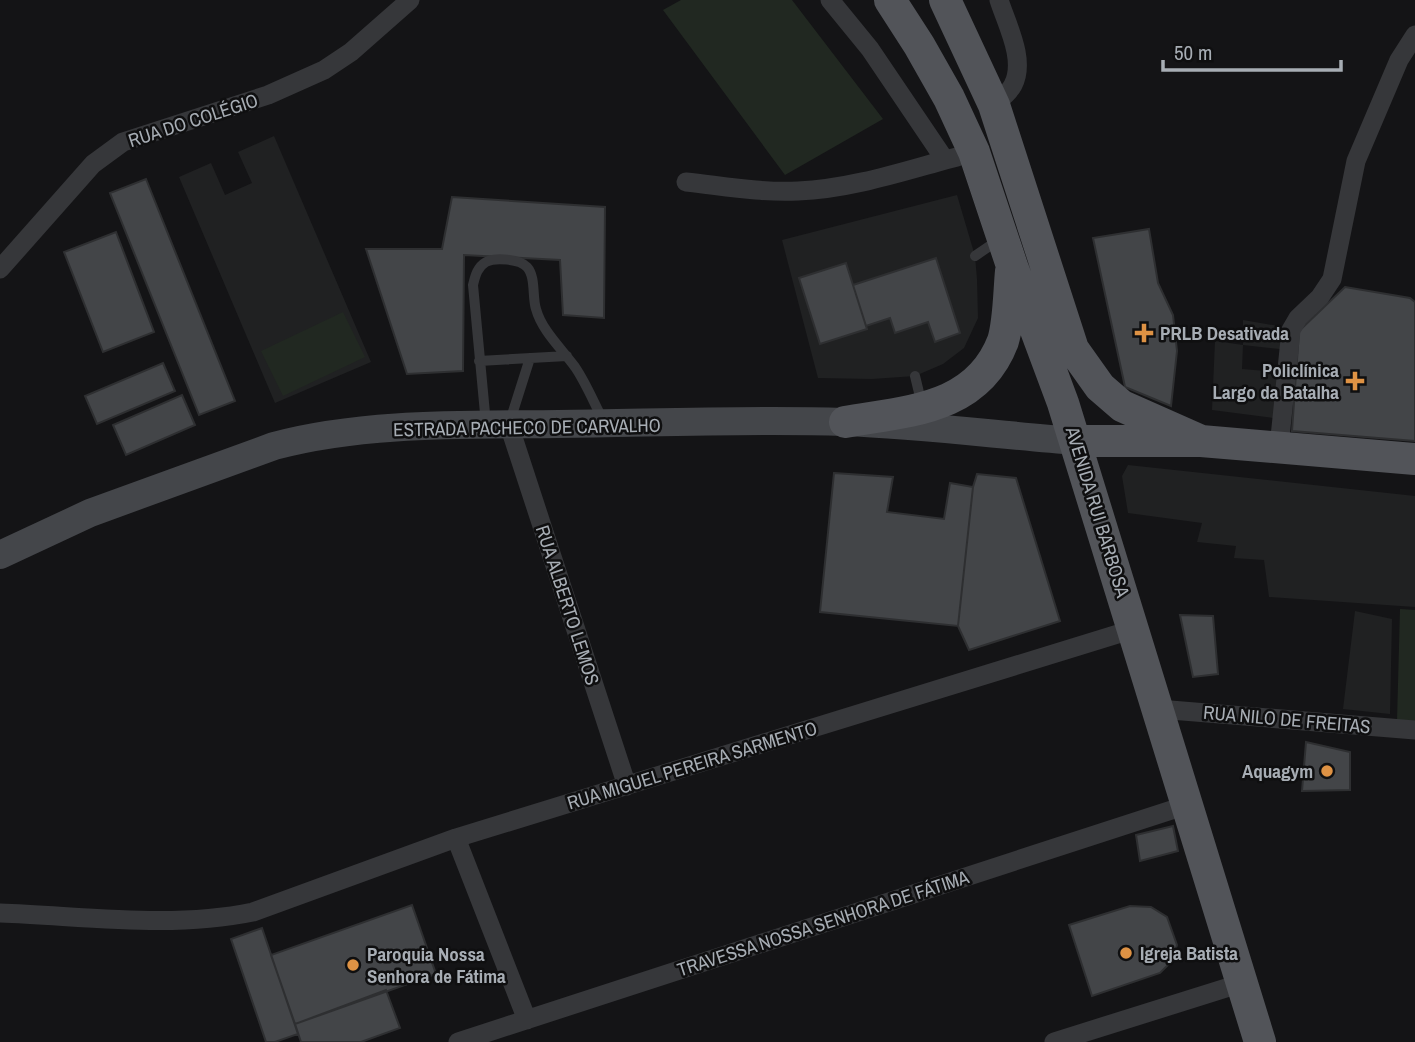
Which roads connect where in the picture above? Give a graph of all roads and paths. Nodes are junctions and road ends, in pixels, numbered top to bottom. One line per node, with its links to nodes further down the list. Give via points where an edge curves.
1 (410, 0): 12 (street, RUA DO COLÉGIO, via 324,70 268,95 123,142 93,164)
2 (830, 0): 8 (street)
3 (890, 0): 8 (main road, AVENIDA RUI BARBOSA, via 949,98)
4 (945, 0): 7 (main road)
5 (999, 0): 7 (street, via 1018,72 1012,88)
6 (1415, 34): 23 (street, via 1399,60 1356,161 1332,279 1291,330)
7 (994, 105): 21 (main road, via 1073,349 1100,387 1122,406)
8 (960, 156): 9 (street, via 847,185 800,191); 10 (main road, AVENIDA RUI BARBOSA)
9 (686, 182)
10 (1007, 252): 11 (lane); 17 (main road, via 1003,339 989,368 963,393); 22 (main road, AVENIDA RUI BARBOSA)
11 (975, 256)
12 (0, 269)
13 (567, 356): 14 (lane); 15 (lane, via 536,310 526,265 496,260 485,263 473,285); 19 (lane)
14 (530, 358): 15 (lane); 20 (lane)
15 (480, 362): 20 (lane)
16 (915, 376): 17 (lane)
17 (923, 408): 18 (main road)
18 (845, 422): 19 (main road, ESTRADA PACHECO DE CARVALHO); 22 (main road, ESTRADA PACHECO DE CARVALHO)
19 (605, 424): 20 (main road, ESTRADA PACHECO DE CARVALHO)
20 (497, 425): 25 (main road, ESTRADA PACHECO DE CARVALHO, via 416,428 274,446 90,513); 29 (street, RUA ALBERTO LEMOS)
21 (1201, 440): 22 (main road); 23 (main road)
22 (1076, 441): 26 (main road, AVENIDA RUI BARBOSA)
23 (1279, 447): 24 (main road)
24 (1415, 459)
25 (0, 555)
26 (1134, 629): 27 (main road, AVENIDA RUI BARBOSA); 29 (street, RUA MIGUEL PEREIRA SARMENTO)
27 (1158, 709): 28 (street, RUA NILO DE FREITAS); 30 (main road, AVENIDA RUI BARBOSA)
28 (1415, 730)
29 (627, 786): 31 (street, RUA MIGUEL PEREIRA SARMENTO)
30 (1187, 805): 33 (main road, AVENIDA RUI BARBOSA); 34 (street, TRAVESSA NOSSA SENHORA DE FÁTIMA)
31 (456, 838): 32 (street, RUA MIGUEL PEREIRA SARMENTO, via 253,912 220,919); 34 (street)
32 (0, 914)
33 (1242, 983): 36 (street); 37 (main road, AVENIDA RUI BARBOSA)
34 (527, 1020): 35 (street, TRAVESSA NOSSA SENHORA DE FÁTIMA)
35 (458, 1042)
36 (1054, 1042)
37 (1260, 1042)

